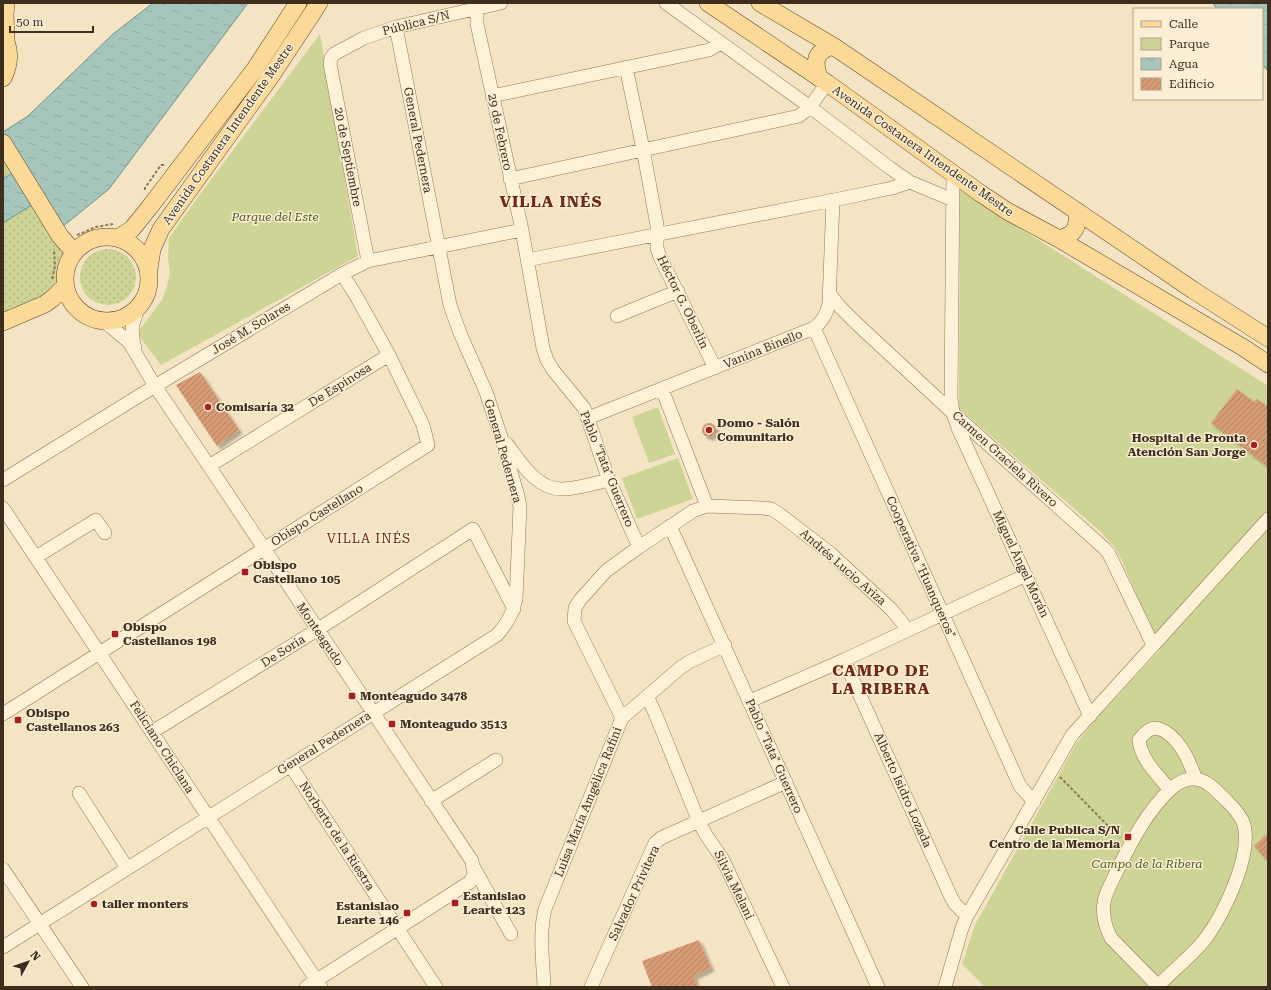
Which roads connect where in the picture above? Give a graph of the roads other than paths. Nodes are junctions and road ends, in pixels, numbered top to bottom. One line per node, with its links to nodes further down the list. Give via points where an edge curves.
1 (6, 3): 10 (main road)
2 (298, 3): 30 (main road, Avenida Costanera Intendente Mestre, via 255,69 149,208 132,229)
3 (319, 3): 37 (main road, Avenida Costanera Intendente Mestre, via 263,87 161,229 152,249)
4 (502, 3): 8 (street, Pública S/N)
5 (666, 3): 11 (street)
6 (708, 3): 16 (main road, Avenida Costanera Intendente Mestre)
7 (760, 3): 12 (main road)
8 (476, 6): 9 (street, Pública S/N); 17 (street, 29 de Febrero, via 476,24)
9 (396, 27): 13 (street, Pública S/N, via 364,38); 34 (street, General Pedernera)
10 (5, 38): 15 (main road, via 9,61)
11 (721, 43): 14 (street, via 709,50); 18 (street)
12 (833, 46): 16 (main road, via 825,49 816,59 816,67); 28 (main road)
13 (334, 54): 36 (street, 20 de Septiembre, via 330,64)
14 (626, 67): 17 (street); 20 (street, Héctor G. Oberlin)
15 (3, 78)
16 (823, 81): 18 (street); 22 (main road, Avenida Costanera Intendente Mestre)
17 (492, 96): 23 (street, 29 de Febrero)
18 (810, 107): 20 (street, via 799,116); 21 (street)
19 (3, 143): 33 (main road)
20 (644, 150): 23 (street); 31 (street, Héctor G. Oberlin)
21 (890, 168): 24 (street); 25 (street, via 893,178)
22 (953, 174): 27 (street); 32 (main road, Avenida Costanera Intendente Mestre, via 1007,211)
23 (510, 179): 29 (street, 29 de Febrero)
24 (910, 182): 25 (street); 27 (street)
25 (887, 189): 26 (street)
26 (833, 200): 31 (street); 41 (street)
27 (953, 200): 55 (street)
28 (1077, 211): 32 (main road, via 1077,225 1073,232); 48 (main road)
29 (522, 230): 34 (street, José M. Solares); 35 (street, 29 de Febrero)
30 (116, 231): 33 (main road, via 79,246); 37 (main road, via 138,250 145,259)
31 (657, 234): 35 (street); 40 (street, Héctor G. Oberlin, via 657,248)
32 (1058, 239): 51 (main road, Avenida Costanera Intendente Mestre)
33 (66, 242): 39 (main road, via 65,271)
34 (438, 247): 36 (street, José M. Solares); 57 (street, General Pedernera, via 450,306 486,392)
35 (527, 260): 56 (street, Pablo "Tata" Guerrero, via 547,360 584,408)
36 (368, 261): 38 (street, José M. Solares)
37 (148, 270): 42 (main road, via 146,296)
38 (342, 274): 50 (street); 53 (street, José M. Solares)
39 (58, 284): 45 (main road, via 78,310 90,318); 46 (main road, via 53,298 45,304)
40 (678, 291): 43 (street); 52 (street, Héctor G. Oberlin)
41 (829, 293): 44 (street, Carmen Graciela Rivero); 47 (street, via 828,310)
42 (139, 307): 45 (main road, via 129,316); 49 (street, Monteagudo, via 132,323 132,337)
43 (617, 316)
44 (850, 318): 47 (street, Vanina Binello, via 835,318); 55 (street, Carmen Graciela Rivero)
45 (103, 321): 49 (street, Monteagudo, via 122,335)
46 (3, 322)
47 (818, 325): 52 (street, Vanina Binello); 73 (street, Cooperativa "Huanqueros")
48 (1268, 338)
49 (137, 354): 53 (street, Monteagudo)
50 (388, 355): 60 (street, De Espinosa); 69 (street, Obispo Castellano, via 423,425 428,445)
51 (1268, 364)
52 (714, 368): 54 (street, Vanina Binello)
53 (155, 386): 60 (street, Monteagudo); 61 (street, José M. Solares)
54 (662, 389): 56 (street, Vanina Binello); 63 (street)
55 (953, 413): 58 (street, Carmen Graciela Rivero); 59 (street, Miguel Ángel Morán)
56 (588, 418): 62 (street, Pablo "Tata" Guerrero)
57 (501, 437): 62 (street, via 525,469 550,488 564,489); 72 (street, General Pedernera, via 520,507)
58 (989, 445): 59 (street, via 978,449); 77 (street, Carmen Graciela Rivero, via 1109,554)
59 (974, 462): 71 (street, Miguel Ángel Morán)
60 (209, 466): 69 (street, Monteagudo)
61 (3, 480)
62 (609, 480): 68 (street, Pablo "Tata" Guerrero)
63 (707, 506): 66 (street, Andrés Lucio Ariza, via 693,511); 75 (street, Andrés Lucio Ariza, via 762,508 778,513 830,553 892,610)
64 (3, 508): 70 (street, Feliciano Chiclana)
65 (1268, 519): 77 (street)
66 (670, 526): 68 (street, Andrés Lucio Ariza); 76 (street, Pablo "Tata" Guerrero)
67 (105, 534): 70 (street, via 96,520)
68 (639, 547): 85 (street, Andrés Lucio Ariza, via 602,575 580,600 574,613 574,622)
69 (264, 548): 74 (street, Monteagudo); 78 (street, Obispo Castellano)
70 (36, 557): 78 (street, Feliciano Chiclana)
71 (1026, 575): 73 (street); 84 (street, Miguel Ángel Morán)
72 (514, 609): 74 (street, De Soria, via 473,529); 82 (street, General Pedernera, via 497,635)
73 (942, 614): 75 (street); 94 (street, Cooperativa "Huanqueros", via 1020,786)
74 (317, 630): 82 (street, Monteagudo); 86 (street, De Soria)
75 (908, 630): 79 (street)
76 (725, 645): 80 (street, Luisa María Amgélica Rafini, via 688,662); 81 (street, Pablo "Tata" Guerrero)
77 (1153, 645): 84 (street)
78 (99, 652): 83 (street, Obispo Castellano); 86 (street, Feliciano Chiclana)
79 (844, 660): 81 (street); 100 (street, Alberto Isidro Lozada, via 952,898)
80 (647, 696): 85 (street, Luisa María Amgélica Rafini); 96 (street, Silvia Melani)
81 (750, 701): 90 (street, Pablo "Tata" Guerrero)
82 (373, 713): 88 (street, General Pedernera); 93 (street, Monteagudo)
83 (3, 714)
84 (1090, 716): 94 (street, via 1072,735)
85 (622, 718): 109 (street, Luisa María Amgélica Rafini, via 545,909 542,950)
86 (152, 732): 95 (street, Feliciano Chiclana)
87 (496, 760): 93 (street)
88 (290, 765): 95 (street, General Pedernera); 102 (street, Norberto de la Riestra)
89 (1196, 779): 91 (street, via 1183,781); 91 (street, via 1184,751 1174,738 1161,729 1152,728 1139,740 1140,748 1148,763); 106 (street, via 1211,786 1237,813 1244,824 1244,849 1235,885 1216,923 1197,948)
90 (786, 782): 96 (street, Salvador Privitera); 112 (street, Pablo "Tata" Guerrero)
91 (1170, 790): 106 (street, via 1154,807 1141,828 1106,892 1104,903 1105,920 1111,938)
92 (79, 794): 97 (street)
93 (431, 801): 99 (street, Monteagudo, via 472,861)
94 (1034, 802): 100 (street)
95 (208, 817): 97 (street, General Pedernera); 105 (street, Feliciano Chiclana)
96 (699, 822): 110 (street, Salvador Privitera, via 655,843); 111 (street, Silvia Melani, via 722,858)
97 (127, 868): 101 (street, General Pedernera)
98 (3, 869): 101 (street)
99 (474, 872): 102 (street, via 470,882); 103 (street, Monteagudo)
100 (967, 916): 113 (street)
101 (40, 923): 104 (street, General Pedernera); 107 (street)
102 (398, 928): 105 (street); 108 (street, Norberto de la Riestra)
103 (512, 934)
104 (3, 947)
105 (315, 985)
106 (1158, 986)
107 (82, 987)
108 (436, 987)
109 (544, 987)
110 (591, 987)
111 (783, 987)
112 (878, 987)
113 (945, 987)

